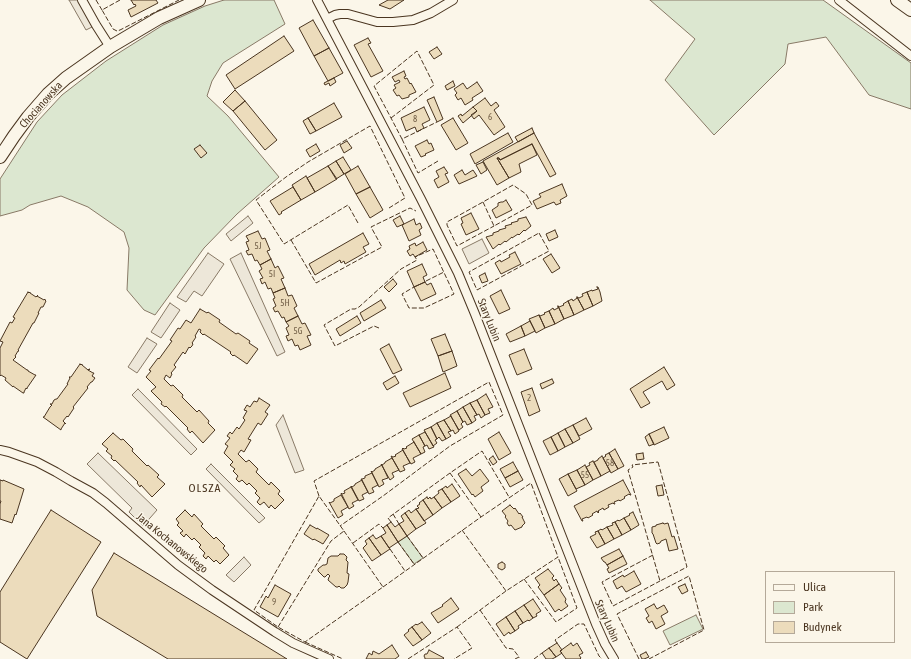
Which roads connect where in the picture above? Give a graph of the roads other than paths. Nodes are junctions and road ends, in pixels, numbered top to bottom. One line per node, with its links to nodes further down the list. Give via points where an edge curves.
1 (82, 0): 9 (street)
2 (199, 0): 9 (street, Chocianowska, via 159,18)
3 (317, 0): 8 (street, Stary Lubin)
4 (453, 0): 8 (street, via 413,20 377,22 348,14 335,15)
5 (839, 0): 10 (street)
6 (897, 0): 7 (street)
7 (911, 10)
8 (327, 19): 14 (street, Stary Lubin, via 458,273 589,608)
9 (110, 47): 11 (street, Chocianowska, via 55,86 28,117)
10 (911, 56)
11 (0, 157)
12 (0, 450): 13 (street, Jana Kochanowskiego, via 37,462 92,493 212,590 275,632)
13 (329, 659)
14 (614, 659)

